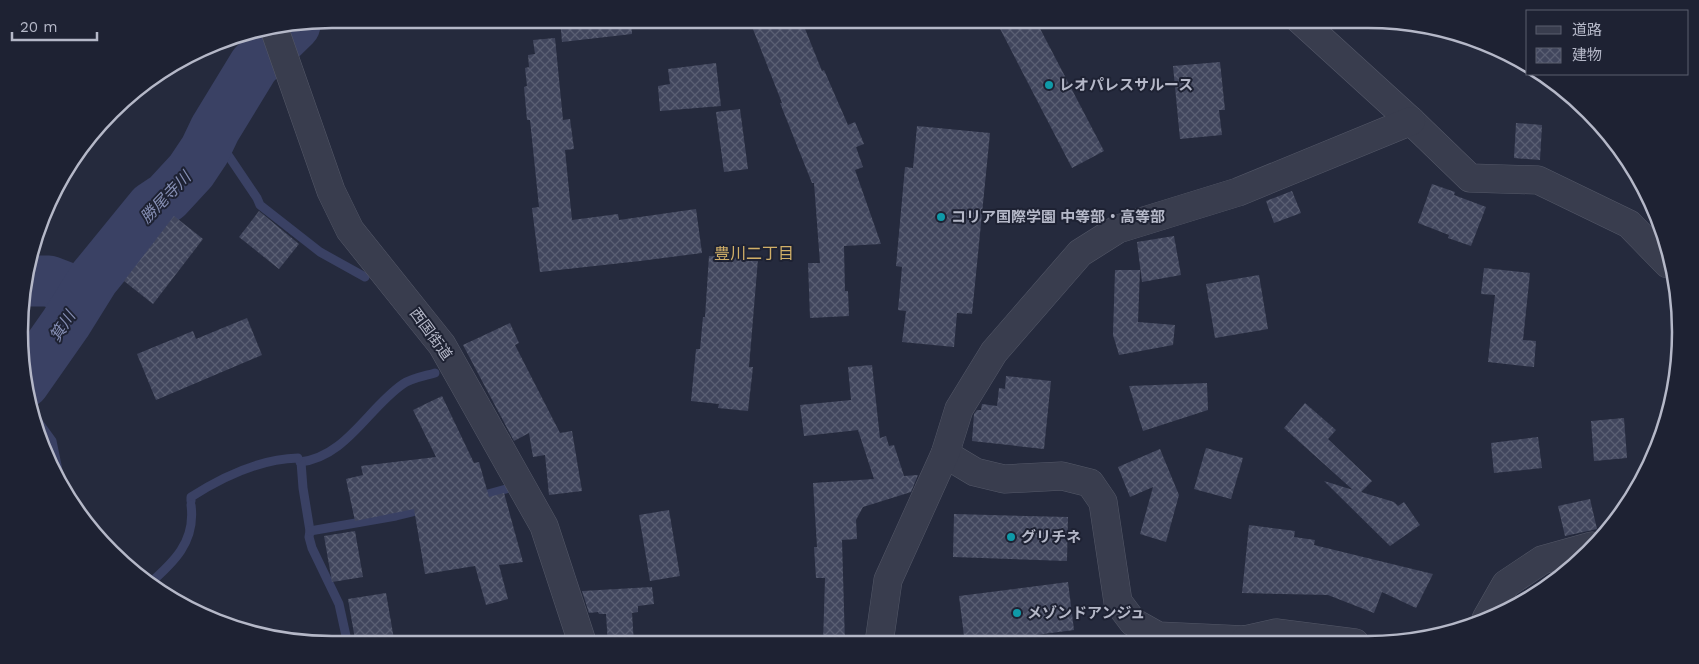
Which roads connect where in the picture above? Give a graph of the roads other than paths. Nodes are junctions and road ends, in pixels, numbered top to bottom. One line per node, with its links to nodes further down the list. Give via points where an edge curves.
1 (1309, 28): 3 (street)
2 (276, 33): 8 (street, 西国街道, via 331,191 350,230 442,345 544,526)
3 (1411, 121): 4 (street, via 1470,178 1538,180 1628,224); 5 (street, via 1238,192 1118,229 1080,253 994,352 959,409)
4 (1662, 258)
5 (945, 454): 9 (street, via 888,580); 10 (street, via 976,472 1004,479 1062,476 1090,483 1103,502 1118,602 1133,622)
6 (1580, 550): 7 (street, via 1542,560 1506,584)
7 (1491, 610)
8 (580, 636)
9 (880, 636)
10 (1158, 636)
11 (1262, 636): 12 (street, via 1276,632)
12 (1305, 636)

